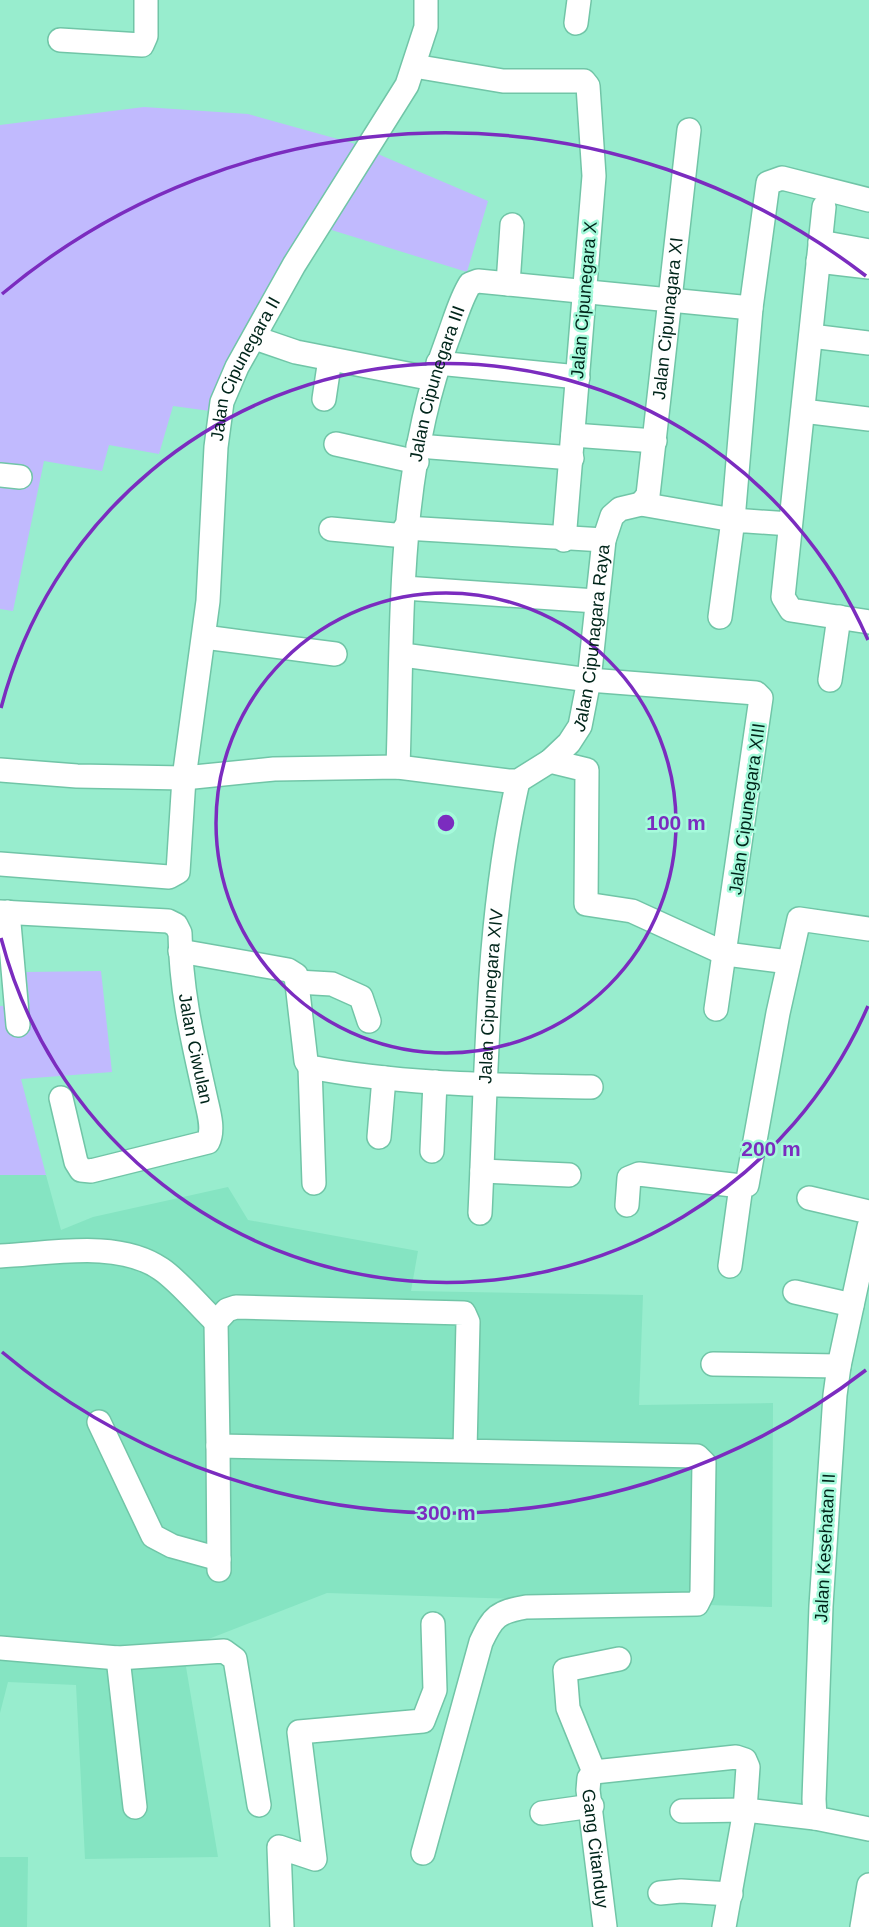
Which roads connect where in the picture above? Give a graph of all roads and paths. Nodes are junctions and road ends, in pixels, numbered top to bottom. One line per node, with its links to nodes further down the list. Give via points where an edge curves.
1 (145, 0): 5 (street, via 142,44)
2 (426, 0): 6 (street, Jalan Cipunegara II, via 426,27)
3 (579, 0): 4 (street)
4 (576, 23)
5 (60, 40)
6 (414, 66): 15 (street, Jalan Cipunegara X, via 503,81 564,79 584,81 588,86 594,176); 19 (street, Jalan Cipunegara II)
7 (689, 130): 16 (street, Jalan Cipunagara XI)
8 (869, 200): 17 (street, via 782,178 768,183)
9 (824, 206): 12 (street)
10 (512, 225): 14 (street)
11 (869, 251): 12 (street)
12 (819, 252): 13 (street); 18 (street)
13 (869, 267)
14 (508, 284): 15 (street, Jalan Cipunegara III); 22 (street, Jalan Cipunegara III, via 470,284)
15 (584, 290): 16 (street, Jalan Cipunegara III); 23 (street, Jalan Cipunegara X)
16 (670, 300): 17 (street, Jalan Cipunegara III); 27 (street, Jalan Cipunagara XI)
17 (751, 307): 32 (street)
18 (811, 336): 20 (street); 25 (street)
19 (255, 338): 21 (street); 43 (street, Jalan Cipunegara II, via 222,402 218,425)
20 (869, 343)
21 (330, 359): 22 (street); 24 (street)
22 (436, 371): 23 (street); 30 (street, Jalan Cipunegara III)
23 (578, 377): 29 (street, Jalan Cipunegara X)
24 (324, 399)
25 (803, 411): 26 (street); 33 (street)
26 (869, 419)
27 (655, 441): 29 (street); 31 (street, Jalan Cipunagara XI, via 648,495)
28 (336, 444): 30 (street)
29 (573, 446): 30 (street); 36 (street, Jalan Cipunegara X)
30 (417, 454): 35 (street, Jalan Cipunegara III)
31 (640, 504): 32 (street); 37 (street, Jalan Cipunagara Raya, via 612,516)
32 (733, 520): 33 (street); 40 (street)
33 (790, 524): 41 (street, via 783,597 791,610)
34 (331, 529): 35 (street)
35 (405, 532): 36 (street); 38 (street, Jalan Cipunegara III)
36 (564, 540): 37 (street)
37 (604, 540): 39 (street, Jalan Cipunagara Raya)
38 (404, 588): 39 (street); 45 (street, Jalan Cipunegara III)
39 (596, 601): 46 (street, Jalan Cipunagara Raya)
40 (720, 617)
41 (839, 617): 42 (street); 47 (street)
42 (869, 622)
43 (204, 637): 44 (street); 51 (street, Jalan Cipunegara II)
44 (335, 654)
45 (403, 656): 46 (street); 49 (street, Jalan Cipunegara III)
46 (589, 680): 48 (street, Jalan Cipunagara Raya, via 580,726); 57 (street, Jalan Cipunegara XIII, via 756,693 761,698)
47 (830, 680)
48 (550, 761): 52 (street, Jalan Cipunagara Raya); 57 (street, via 587,770 586,904 632,911)
49 (398, 767): 51 (street, via 274,769); 52 (street)
50 (0, 770): 51 (street)
51 (184, 778): 53 (street, Jalan Cipunegara II, via 175,876)
52 (518, 781): 66 (street, Jalan Cipunegara XIV, via 501,890)
53 (0, 864)
54 (4, 912): 56 (street, Jalan Ciwulan, via 168,921 176,925); 62 (street)
55 (869, 929): 58 (street, via 799,919)
56 (180, 950): 59 (street, via 288,970); 68 (street, Jalan Ciwulan, via 187,1025 212,1135 208,1142 81,1170)
57 (726, 954): 58 (street); 60 (street, Jalan Cipunegara XIII)
58 (789, 962): 74 (street, via 747,1185)
59 (297, 982): 61 (street, via 332,984 361,997); 63 (street)
60 (716, 1009)
61 (369, 1021)
62 (18, 1025)
63 (310, 1067): 64 (street); 73 (street)
64 (384, 1078): 65 (street); 69 (street)
65 (435, 1082): 66 (street); 70 (street)
66 (486, 1085): 67 (street); 71 (street, Jalan Cipunegara XIV)
67 (591, 1087)
68 (61, 1098)
69 (379, 1137)
70 (432, 1152)
71 (482, 1171): 72 (street); 78 (street, Jalan Cipunegara XIV)
72 (569, 1175)
73 (314, 1183)
74 (741, 1186): 76 (street, via 639,1174 629,1178); 81 (street)
75 (809, 1198): 77 (street)
76 (627, 1205)
77 (869, 1212)
78 (480, 1213)
79 (869, 1227): 83 (street, Jalan Kesehatan II)
80 (0, 1256): 84 (street, via 90,1252 140,1258 162,1269)
81 (730, 1266)
82 (795, 1292): 83 (street)
83 (852, 1305): 86 (street, Jalan Kesehatan II)
84 (216, 1322): 88 (street); 89 (street, via 236,1307 464,1313 468,1322)
85 (713, 1364): 86 (street)
86 (839, 1366): 101 (street, Jalan Kesehatan II, via 821,1606)
87 (99, 1422): 88 (street, via 153,1536 219,1564)
88 (218, 1446): 89 (street)
89 (465, 1450): 103 (street, via 702,1459 706,1470 702,1594 690,1606 526,1607 501,1612 481,1642)
90 (433, 1624): 108 (street, via 435,1690 423,1721 299,1732 315,1858 279,1847)
91 (0, 1648): 92 (street)
92 (118, 1658): 95 (street, via 224,1651 235,1659); 97 (street)
93 (619, 1659): 94 (street, via 565,1670 568,1709)
94 (594, 1772): 96 (street, Gang Citanduy, via 589,1778); 98 (street, via 736,1757 748,1767)
95 (259, 1805)
96 (592, 1806): 100 (street); 109 (street, Gang Citanduy)
97 (135, 1807)
98 (745, 1810): 99 (street); 101 (street); 106 (street)
99 (682, 1811)
100 (542, 1813)
101 (815, 1818): 102 (street)
102 (869, 1829)
103 (423, 1853)
104 (869, 1885): 107 (street)
105 (660, 1893): 106 (street)
106 (731, 1894): 110 (street)
107 (865, 1922)
108 (282, 1927)
109 (605, 1927)
110 (724, 1927)

